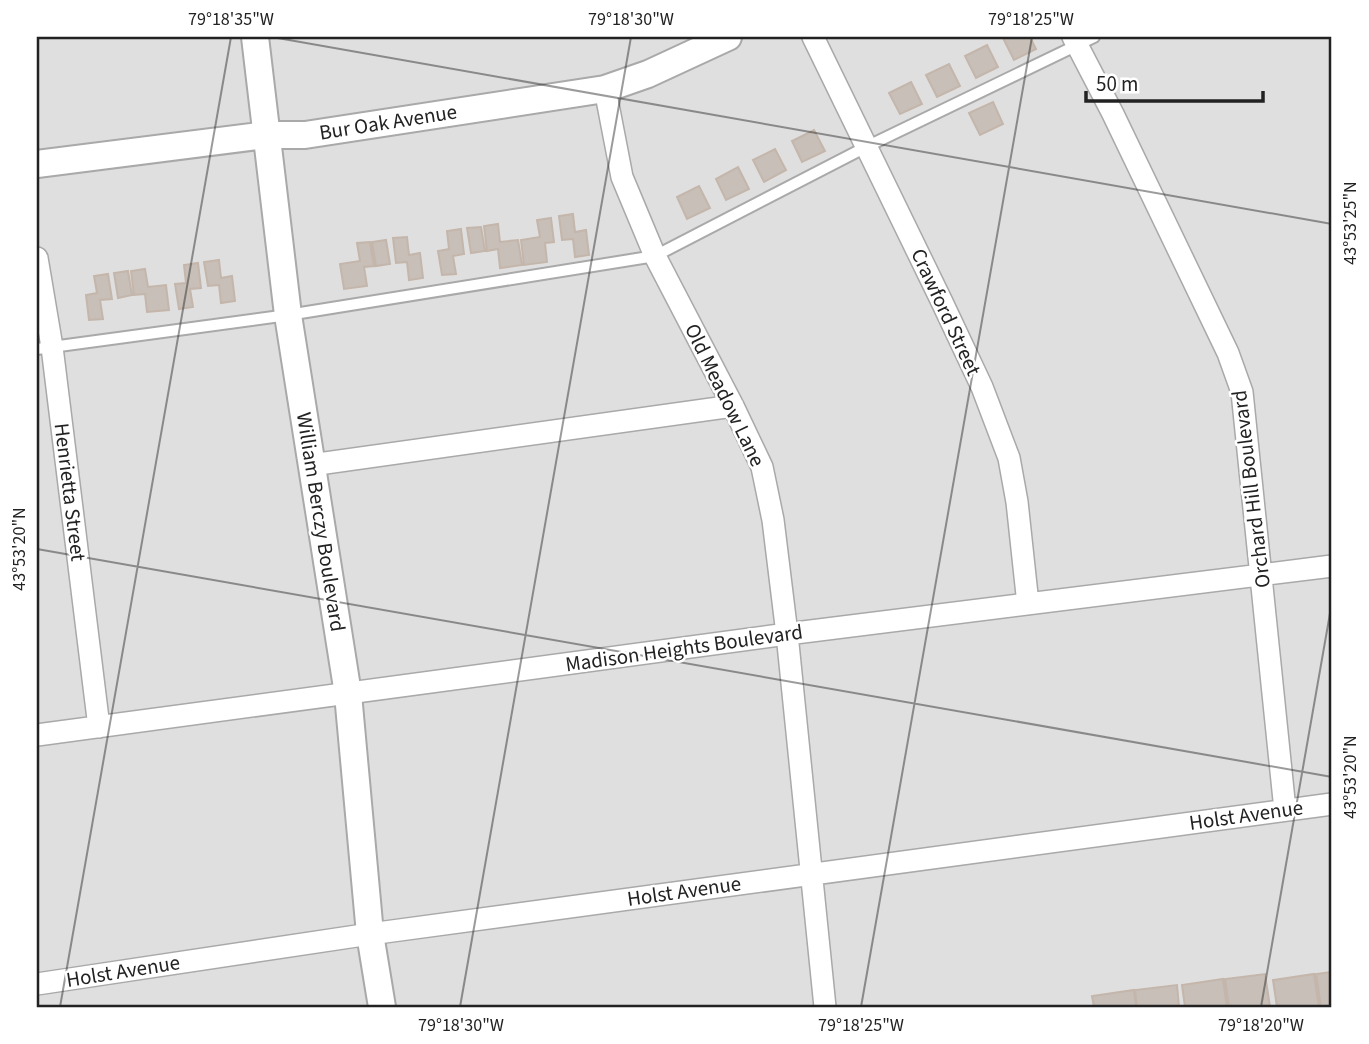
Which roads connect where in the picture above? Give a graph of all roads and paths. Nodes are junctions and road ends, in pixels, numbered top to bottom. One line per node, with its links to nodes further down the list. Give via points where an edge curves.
1 (255, 37): 6 (street, William Berczy Boulevard)
2 (728, 37): 5 (street, Bur Oak Avenue)
3 (813, 37): 7 (street, Crawford Street)
4 (1081, 40): 7 (lane); 16 (street, Orchard Hill Boulevard, via 1242,392)
5 (605, 89): 6 (street, Bur Oak Avenue, via 306,135); 9 (street, Old Meadow Lane, via 622,177)
6 (266, 135): 8 (street, Bur Oak Avenue); 11 (street, William Berczy Boulevard)
7 (866, 147): 9 (lane); 17 (street, Crawford Street, via 982,387 1009,458)
8 (37, 164)
9 (655, 256): 11 (lane); 13 (street, Old Meadow Lane)
10 (37, 258): 12 (street, Henrietta Street)
11 (288, 314): 12 (lane); 14 (street, William Berczy Boulevard)
12 (44, 348): 20 (street, Henrietta Street)
13 (733, 406): 14 (street); 18 (street, Old Meadow Lane, via 762,467)
14 (311, 465): 19 (street, William Berczy Boulevard)
15 (1332, 566): 16 (street, Madison Heights Boulevard)
16 (1262, 575): 17 (street, Madison Heights Boulevard); 23 (street, Orchard Hill Boulevard)
17 (1028, 604): 18 (street, Madison Heights Boulevard)
18 (787, 634): 19 (street, Madison Heights Boulevard); 24 (street, Old Meadow Lane)
19 (348, 694): 20 (street, Madison Heights Boulevard); 25 (street, William Berczy Boulevard)
20 (99, 727): 21 (street, Madison Heights Boulevard)
21 (37, 735)
22 (1332, 804): 23 (street, Holst Avenue)
23 (1285, 810): 24 (street, Holst Avenue)
24 (811, 874): 25 (street, Holst Avenue); 28 (street, Old Meadow Lane)
25 (370, 934): 26 (street, Holst Avenue); 27 (street, William Berczy Boulevard)
26 (37, 984)
27 (382, 1007)
28 (824, 1007)

